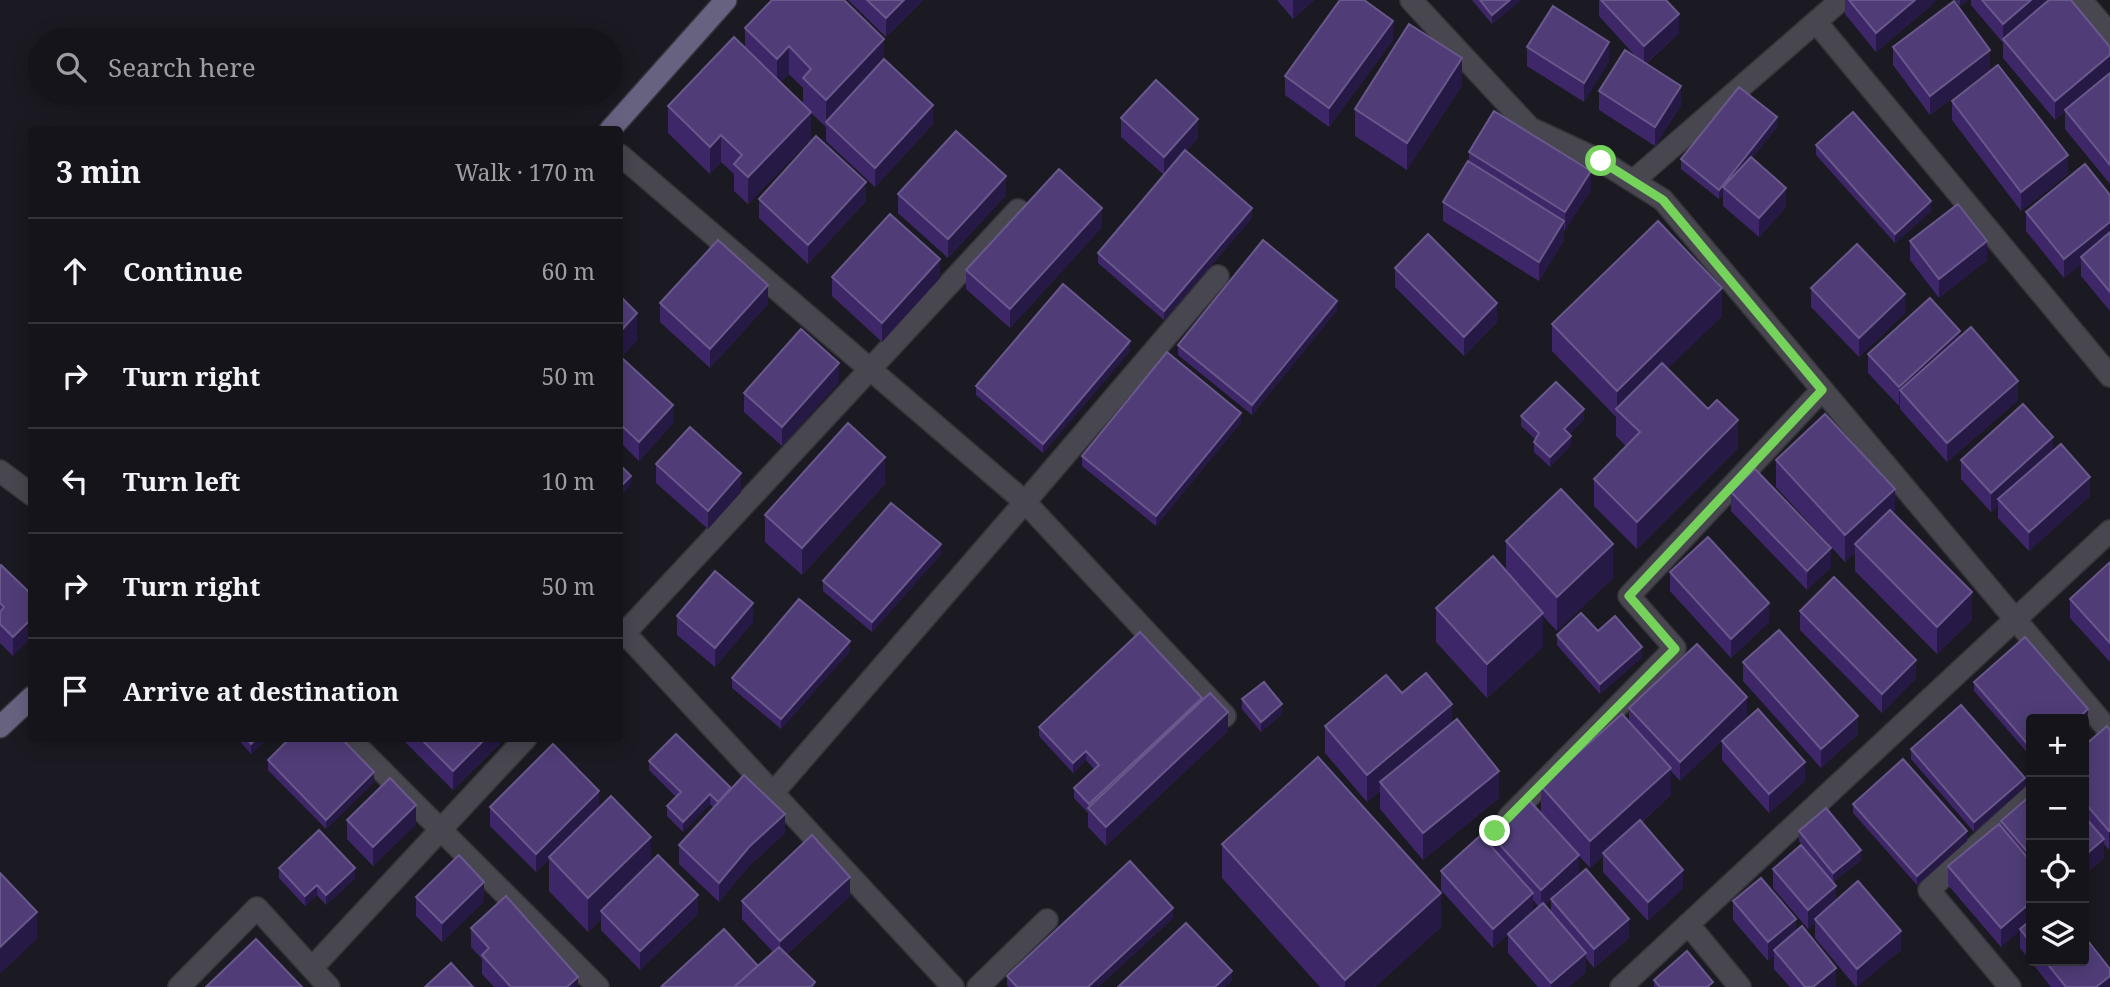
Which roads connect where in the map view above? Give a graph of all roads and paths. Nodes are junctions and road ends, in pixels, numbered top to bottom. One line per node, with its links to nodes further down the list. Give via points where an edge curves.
1 (726, 0): 7 (street)
2 (1412, 0): 9 (street, via 1530,128)
3 (1841, 0): 5 (street)
4 (2081, 0): 6 (street)
5 (1816, 22): 9 (street); 13 (street)
6 (2110, 34)
7 (614, 126)
8 (623, 158): 12 (street)
9 (1633, 181): 14 (street, via 1663,200)
10 (1018, 210): 12 (street)
11 (1218, 276): 17 (street)
12 (870, 369): 17 (street); 20 (street)
13 (2110, 376)
14 (1822, 390): 19 (street); 31 (street, via 1629,596 1675,649)
15 (0, 471): 16 (street)
16 (28, 492)
17 (1025, 502): 23 (street); 28 (street)
18 (2110, 531): 19 (street)
19 (2014, 621): 25 (street); 33 (street)
20 (623, 631)
21 (623, 635): 28 (street)
22 (28, 701): 24 (street)
23 (1226, 718)
24 (0, 727)
25 (2104, 731)
26 (353, 742): 30 (street)
27 (522, 742): 30 (street)
28 (773, 793): 38 (street)
29 (2026, 801): 42 (street, via 1929,890)
30 (440, 830): 34 (street); 37 (street)
31 (1495, 831)
32 (1047, 920): 39 (street)
33 (1688, 925): 40 (street); 41 (street)
34 (312, 968): 35 (street, via 257,908); 36 (street)
35 (179, 987)
36 (329, 987)
37 (598, 987)
38 (953, 987)
39 (978, 987)
40 (1621, 987)
41 (1740, 987)
42 (2010, 987)

